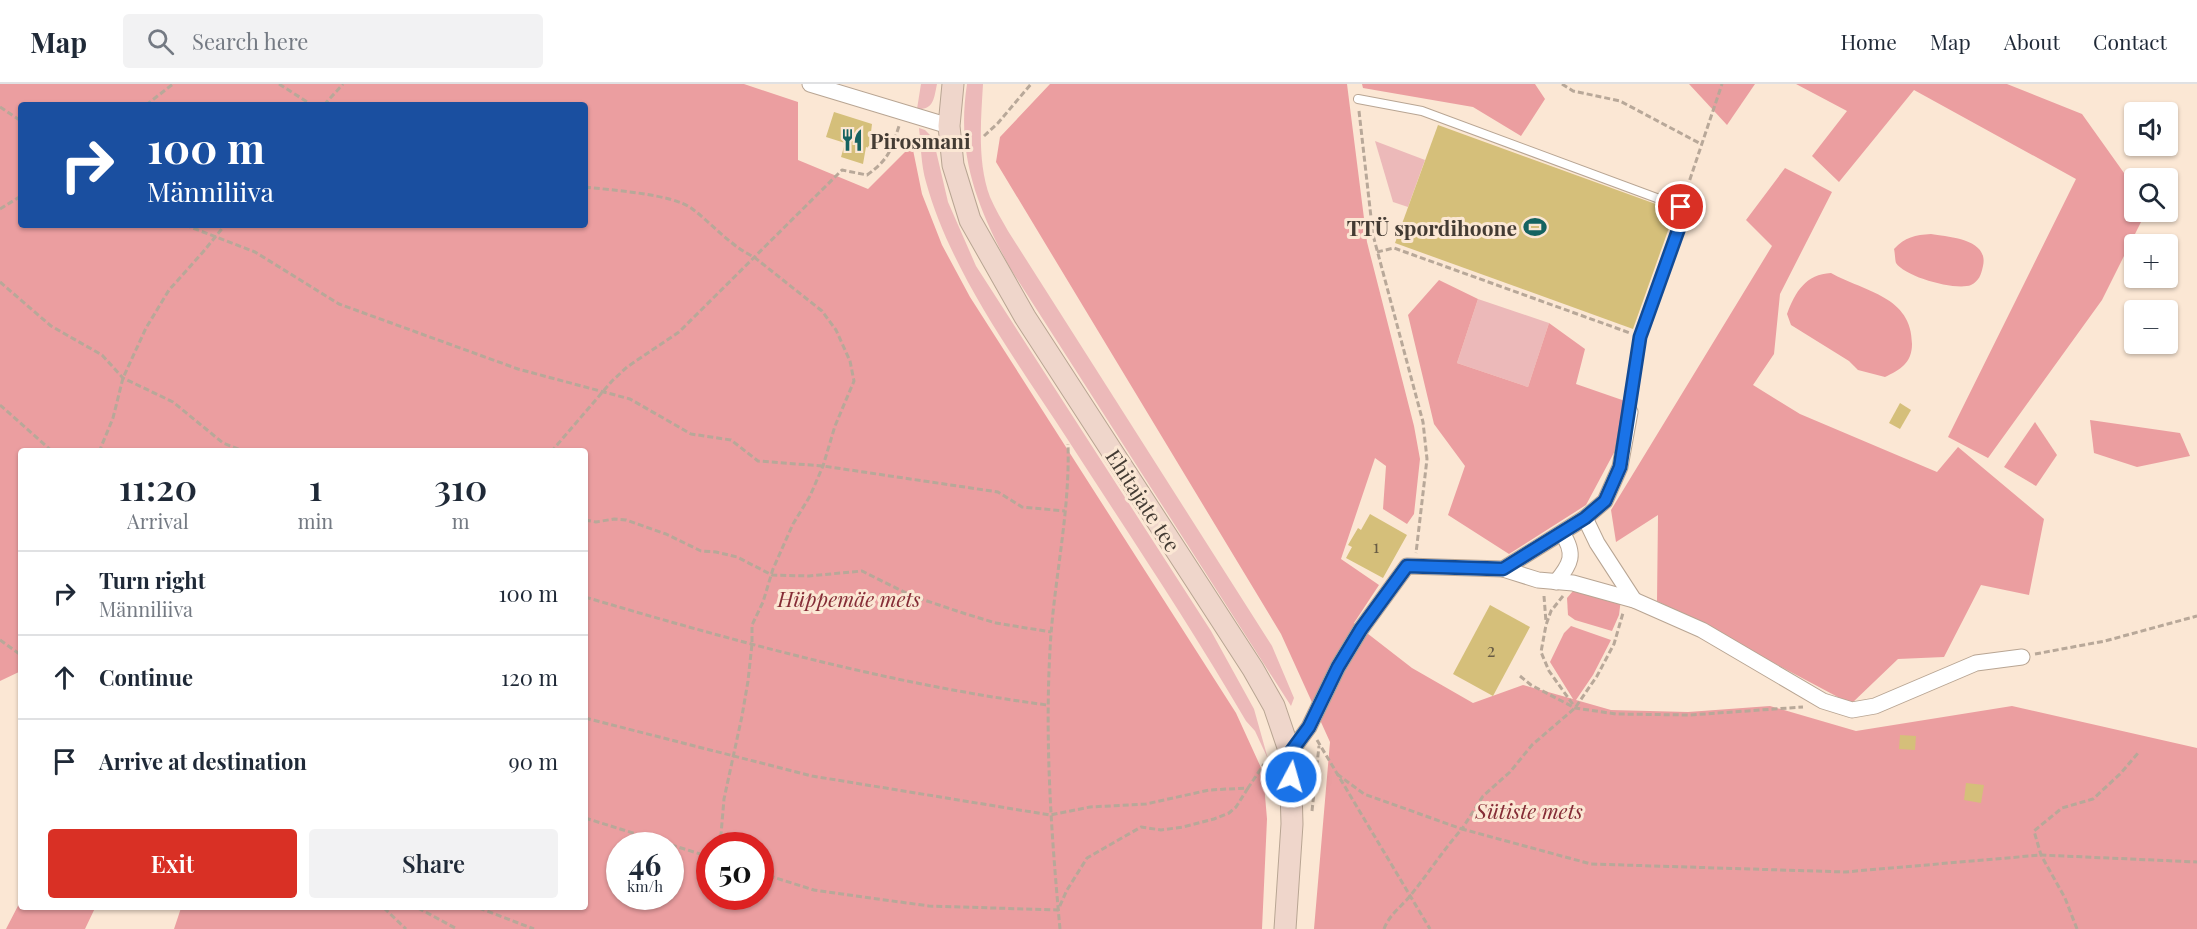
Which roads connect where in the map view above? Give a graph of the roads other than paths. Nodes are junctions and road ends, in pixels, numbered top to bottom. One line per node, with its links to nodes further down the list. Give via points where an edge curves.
1 (810, 84): 4 (street)
2 (953, 84): 4 (main road, Ehitajate tee)
3 (1358, 99): 5 (lane, via 1422,111 1681,207 1684,214 1640,337)
4 (949, 126): 12 (main road, Ehitajate tee, via 953,165 970,220 1025,317 1253,669 1274,706)
5 (1630, 412): 6 (street, via 1620,467 1605,501)
6 (1585, 518): 7 (street); 10 (street)
7 (1562, 533): 8 (street); 9 (street, via 1572,555)
8 (1503, 569): 9 (street, via 1538,580); 12 (street, via 1407,566 1361,629 1309,727)
9 (1561, 582): 10 (street)
10 (1629, 598): 11 (street, via 1702,630 1823,700 1852,710 1875,706 1976,663)
11 (2022, 657)
12 (1290, 753): 13 (main road, Ehitajate tee, via 1292,824)
13 (1285, 929)

